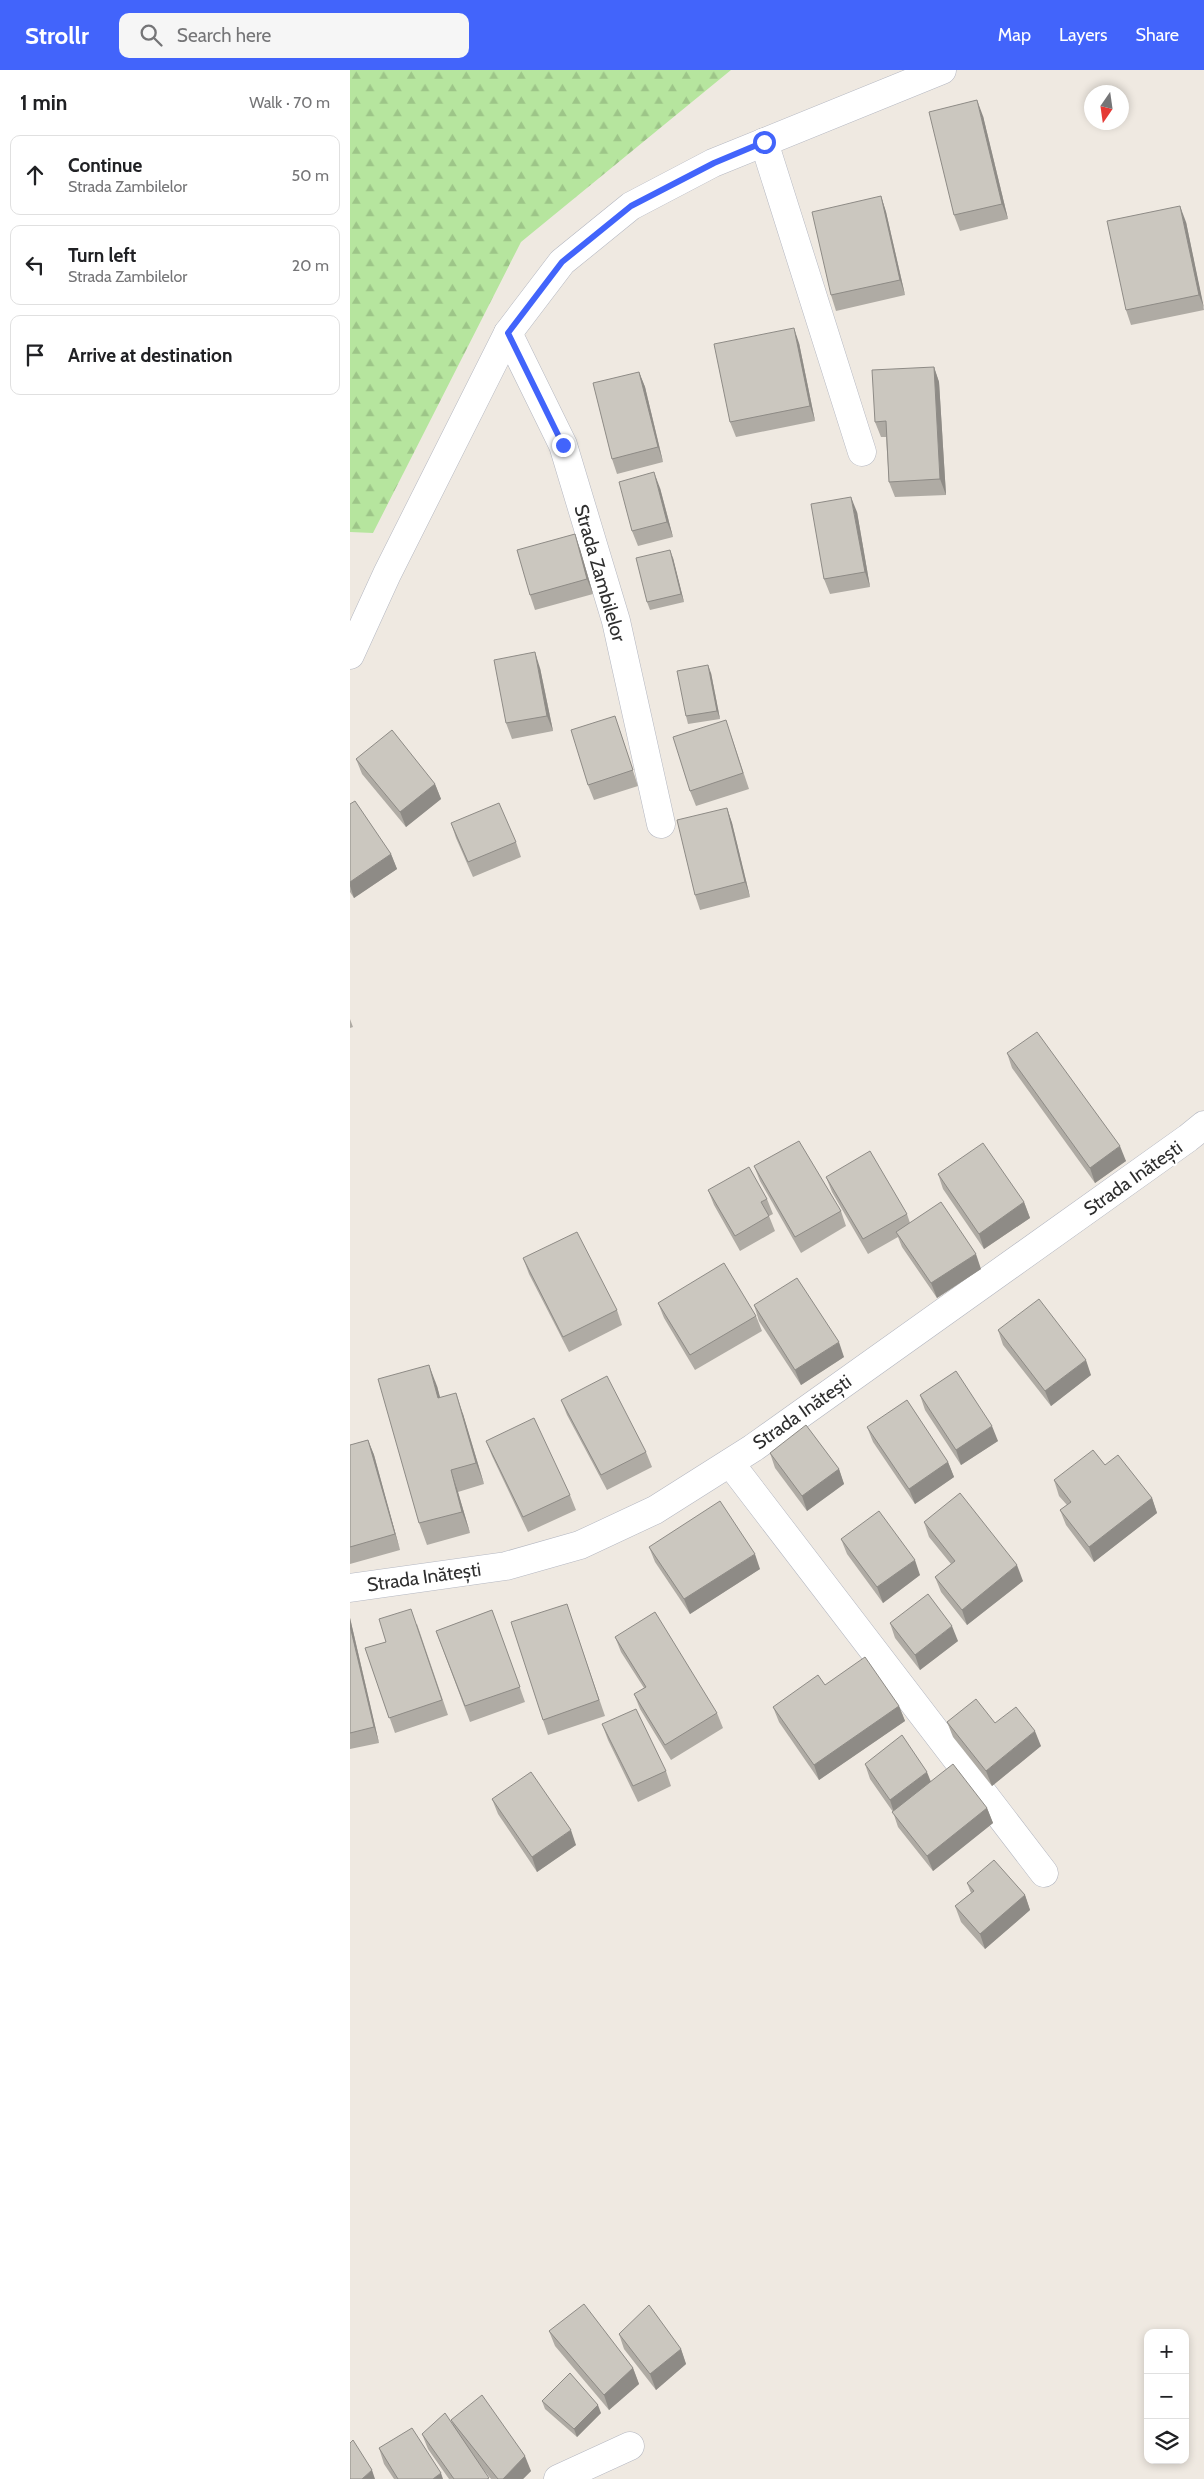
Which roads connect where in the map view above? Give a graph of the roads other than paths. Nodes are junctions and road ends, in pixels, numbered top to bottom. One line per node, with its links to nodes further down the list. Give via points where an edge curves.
1 (942, 70): 2 (street)
2 (764, 142): 3 (street, via 714,163 631,206 562,262); 4 (street)
3 (508, 333): 5 (street); 6 (street, Strada Zambilelor, via 563,445 616,621)
4 (862, 452)
5 (350, 655)
6 (661, 824)
7 (1199, 1138): 8 (street, Strada Inătești)
8 (730, 1463): 9 (street, Strada Inătești, via 655,1510 580,1545 506,1566); 10 (street)
9 (350, 1588)
10 (1044, 1873)
11 (630, 2446): 12 (street)
12 (558, 2479)

